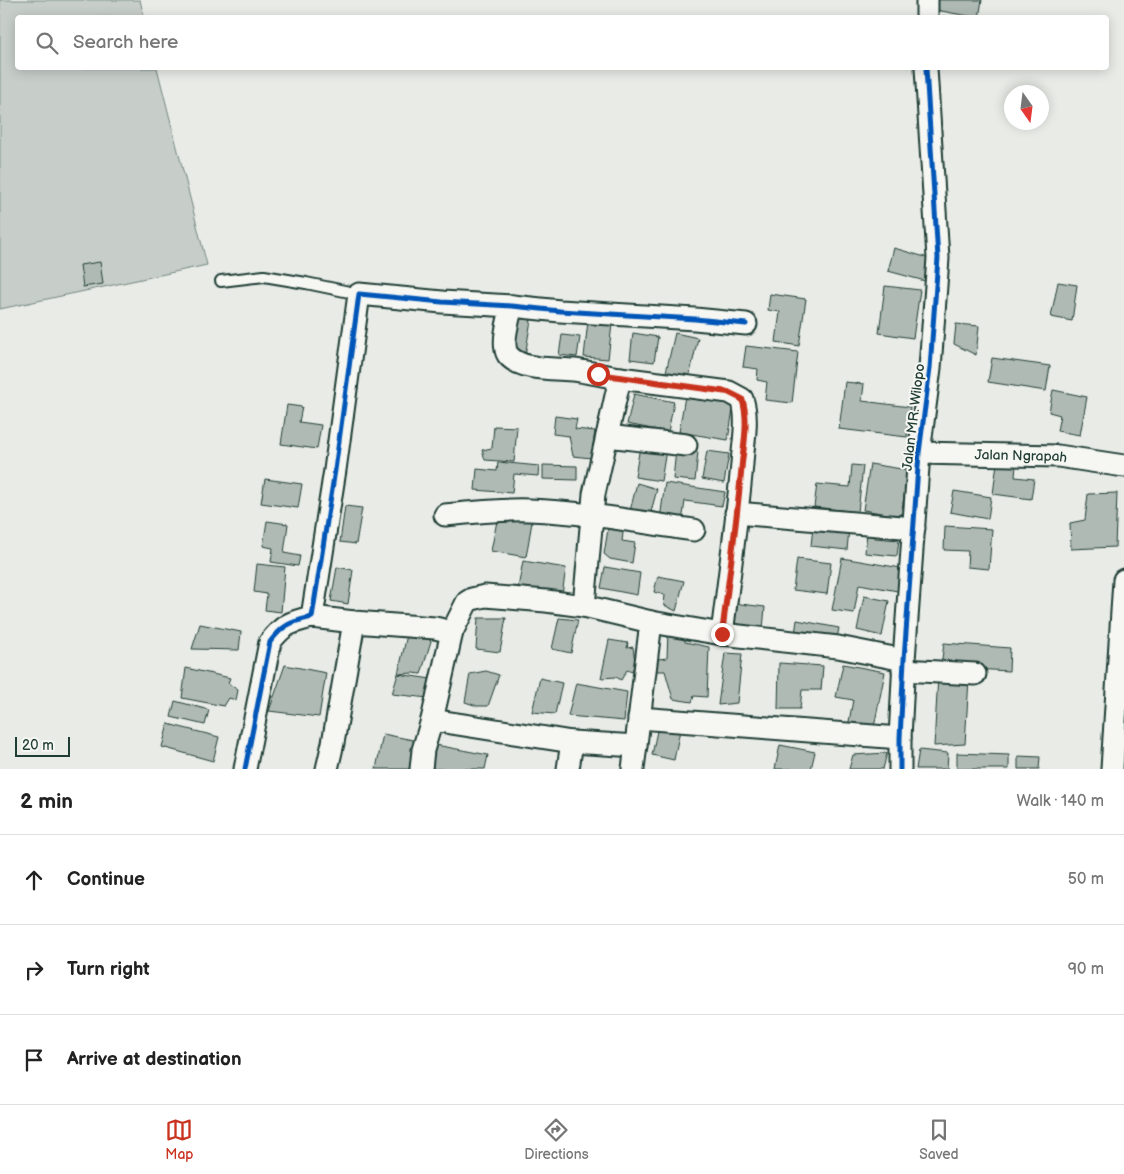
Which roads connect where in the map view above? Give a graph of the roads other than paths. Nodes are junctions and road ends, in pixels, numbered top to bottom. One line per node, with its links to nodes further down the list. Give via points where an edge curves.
1 (928, 0): 2 (street)
2 (927, 15)
3 (926, 70): 11 (street, Jalan MR. Wilopo, via 938,258 930,368)
4 (221, 281): 5 (lane, via 264,276)
5 (359, 294): 6 (street); 20 (street, via 336,470)
6 (512, 306): 7 (street); 8 (street, via 506,330 506,349 514,359 525,366)
7 (746, 324)
8 (620, 378): 9 (street); 13 (street, via 728,392 742,399 746,413)
9 (607, 436): 10 (street); 15 (street)
10 (686, 445)
11 (919, 453): 12 (street, Jalan Ngrapah, via 1058,456); 16 (street, Jalan MR. Wilopo)
12 (1124, 466)
13 (736, 513): 16 (street); 24 (street)
14 (445, 515): 15 (street, via 528,510)
15 (592, 515): 17 (street); 19 (street)
16 (914, 528): 25 (street, Jalan MR. Wilopo)
17 (694, 530)
18 (1124, 580): 38 (street)
19 (584, 606): 22 (street); 23 (street, via 485,596 466,602)
20 (312, 617): 21 (street); 32 (street, via 294,621 279,630 270,642)
21 (354, 622): 23 (street); 33 (street)
22 (651, 622): 24 (street); 27 (street)
23 (452, 632): 28 (street)
24 (722, 634): 25 (street, via 838,646)
25 (904, 665): 26 (street); 29 (street, Jalan MR. Wilopo)
26 (975, 674)
27 (639, 718): 29 (street); 31 (street)
28 (432, 720): 30 (street); 34 (street)
29 (900, 738): 37 (street, Jalan MR. Wilopo)
30 (572, 742): 31 (street); 35 (street)
31 (636, 746): 36 (street)
32 (246, 769)
33 (327, 769)
34 (421, 769)
35 (568, 769)
36 (633, 769)
37 (900, 769)
38 (1112, 769)

